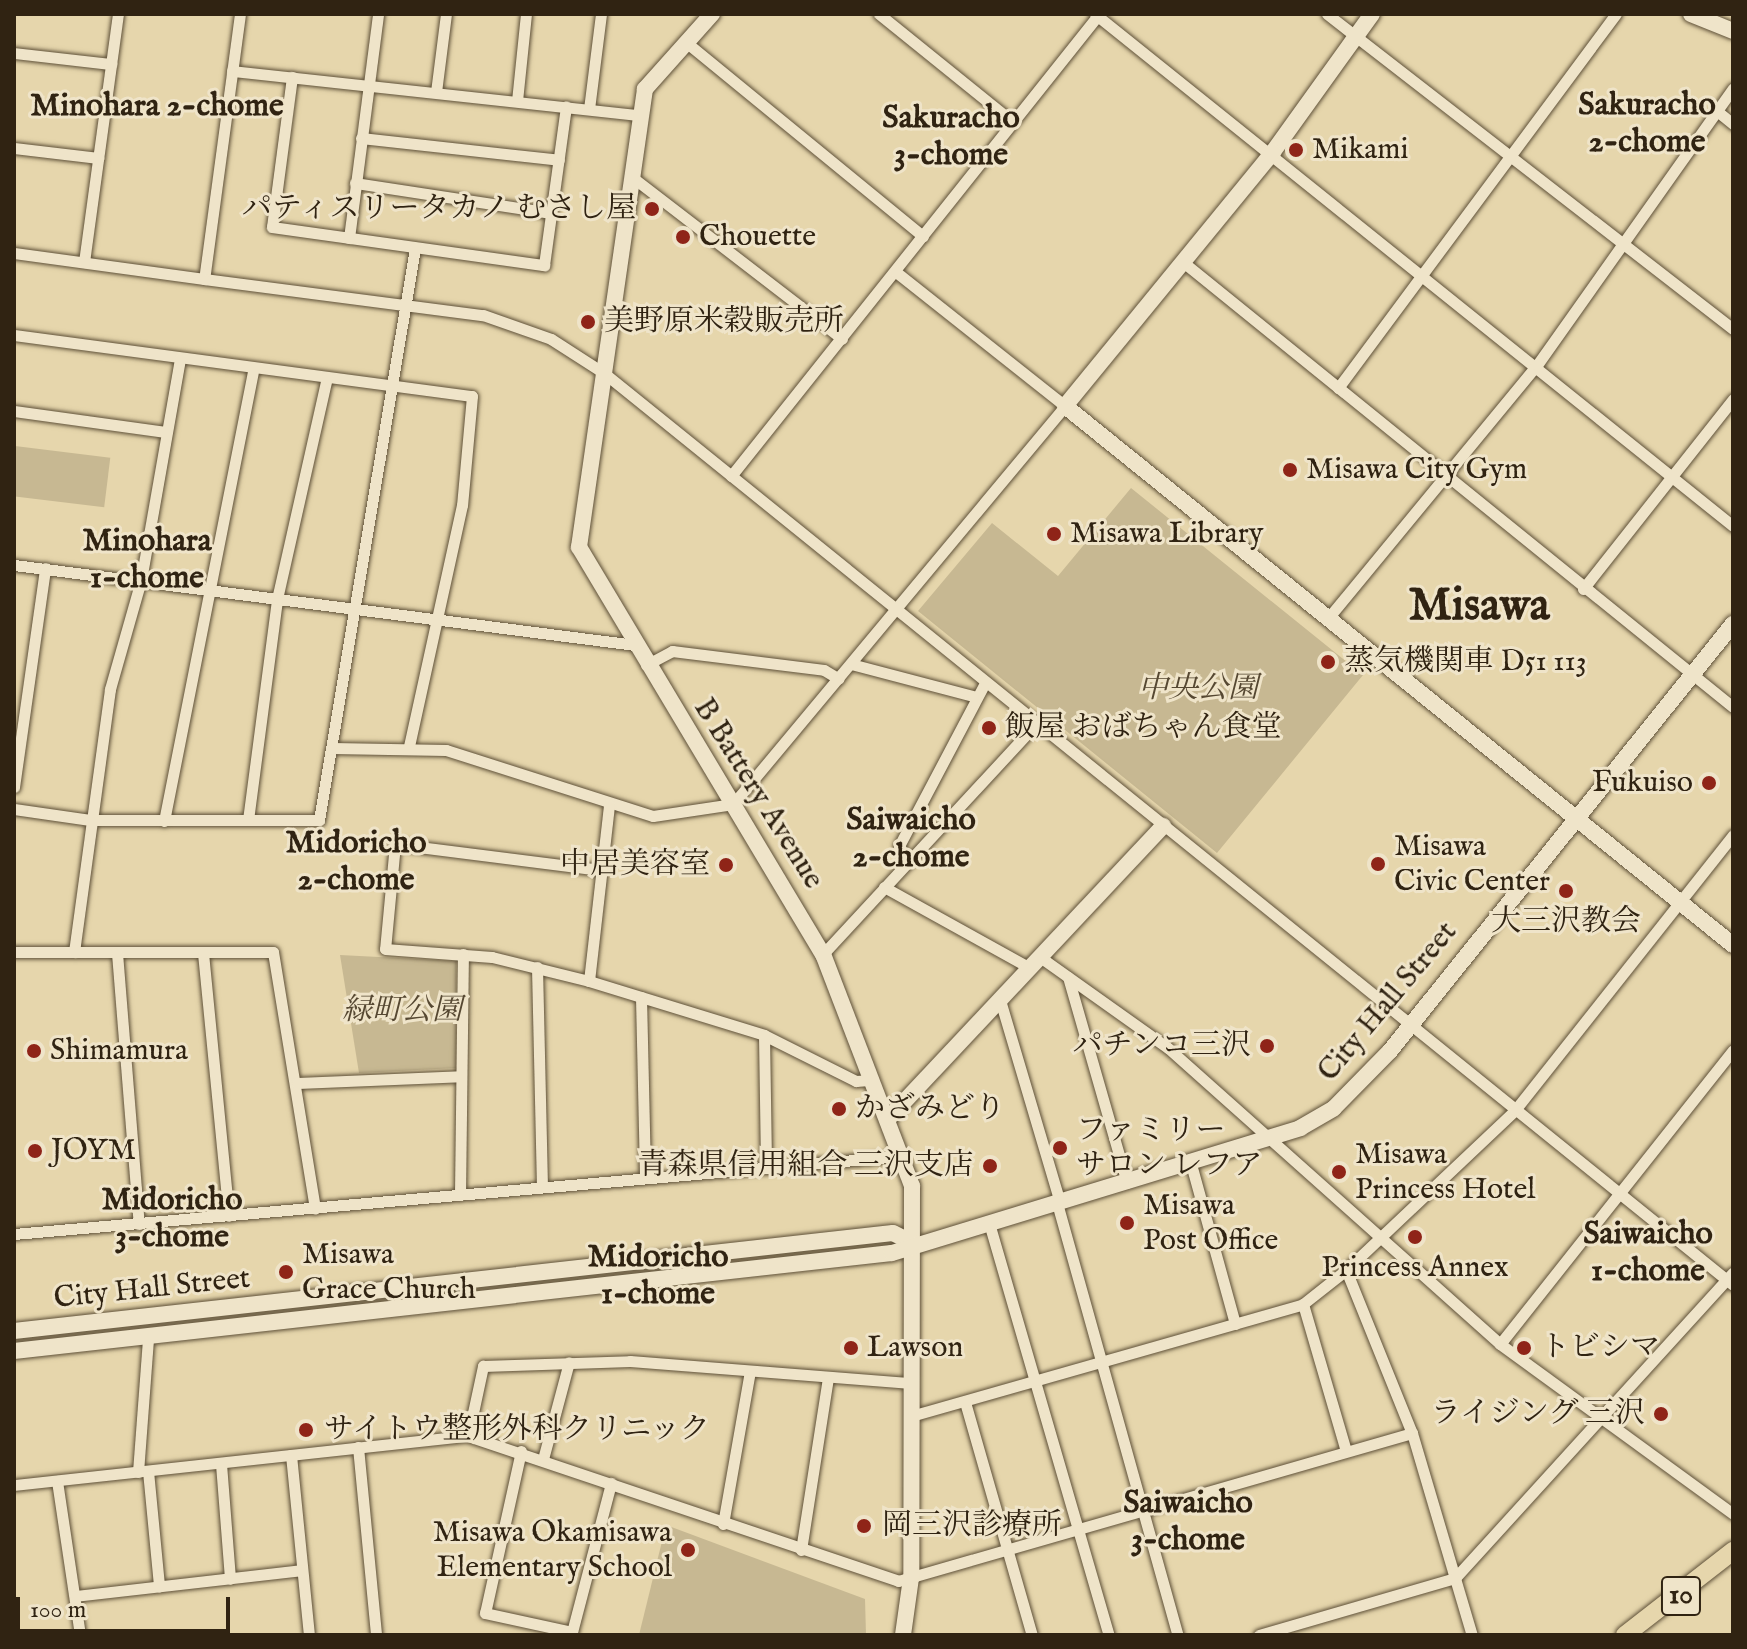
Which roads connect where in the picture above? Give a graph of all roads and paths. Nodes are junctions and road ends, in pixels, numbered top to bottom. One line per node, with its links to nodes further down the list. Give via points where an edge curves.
1 (118, 14): 18 (street)
2 (240, 14): 19 (street)
3 (378, 14): 21 (street)
4 (446, 14): 23 (street)
5 (526, 14): 24 (street)
6 (601, 14): 26 (street)
7 (712, 14): 16 (street, B Battery Avenue)
8 (879, 14): 29 (street)
9 (1327, 14): 15 (street)
10 (1372, 14): 15 (street)
11 (1616, 14): 35 (street)
12 (1691, 14): 14 (street)
13 (1097, 15): 29 (street); 33 (street)
14 (1733, 31)
15 (1356, 37): 33 (street); 35 (street)
16 (687, 43): 28 (street, B Battery Avenue, via 645,89); 40 (street)
17 (14, 53): 18 (street)
18 (111, 64): 34 (street)
19 (232, 71): 20 (street); 49 (street)
20 (292, 77): 21 (street); 41 (street, via 272,227)
21 (368, 83): 23 (street); 31 (street)
22 (1733, 88): 27 (street)
23 (436, 92): 24 (street)
24 (517, 101): 25 (street)
25 (566, 107): 26 (street); 36 (street)
26 (589, 109): 28 (street)
27 (1717, 111): 30 (street); 42 (street)
28 (640, 115): 37 (street, B Battery Avenue)
29 (1013, 122): 40 (street)
30 (1733, 124)
31 (361, 138): 36 (street); 38 (street)
32 (14, 148): 34 (street)
33 (1273, 152): 46 (street); 48 (street)
34 (98, 158): 45 (street)
35 (1512, 158): 42 (street); 48 (street)
36 (559, 160): 39 (street)
37 (632, 177): 53 (street); 57 (street, B Battery Avenue)
38 (355, 183): 39 (street); 41 (street)
39 (551, 213): 43 (street, via 544,265)
40 (923, 236): 47 (street)
41 (349, 238): 43 (street)
42 (1623, 243): 51 (street); 55 (street)
43 (415, 248): 50 (street)
44 (14, 253): 45 (street)
45 (84, 262): 49 (street)
46 (1183, 262): 60 (street); 62 (street)
47 (896, 272): 53 (street); 62 (street)
48 (1426, 274): 55 (street); 60 (street)
49 (204, 279): 50 (street)
50 (408, 306): 57 (street, via 517,324); 59 (street)
51 (1733, 329)
52 (14, 335): 54 (street)
53 (842, 339): 65 (street)
54 (180, 358): 56 (street); 64 (street)
55 (1537, 365): 66 (street); 67 (street)
56 (254, 368): 58 (street); 73 (street)
57 (604, 373): 65 (street); 80 (street, B Battery Avenue, via 579,547)
58 (327, 378): 59 (street); 74 (street)
59 (396, 387): 76 (street); 78 (street, via 472,396 462,505)
60 (1338, 388): 66 (street)
61 (1733, 399): 67 (street)
62 (1065, 406): 75 (street); 77 (street)
63 (14, 411): 64 (street)
64 (166, 432): 71 (street)
65 (731, 476): 75 (street)
66 (1447, 477): 72 (street); 77 (street)
67 (1671, 477): 68 (street); 72 (street)
68 (1733, 526)
69 (14, 565): 70 (street)
70 (45, 568): 71 (street); 89 (street)
71 (141, 580): 73 (street); 97 (street, via 110,689)
72 (1583, 589): 83 (street)
73 (205, 590): 74 (street); 99 (street)
74 (277, 599): 76 (street); 98 (street)
75 (896, 609): 81 (street); 85 (street)
76 (357, 610): 78 (street); 91 (street)
77 (1329, 617): 96 (street)
78 (437, 621): 80 (street); 90 (street)
79 (1733, 624): 83 (street, City Hall Street)
80 (635, 645): 82 (street, B Battery Avenue)
81 (851, 664): 84 (street); 86 (street)
82 (646, 665): 84 (street, via 672,651 824,670); 93 (street, B Battery Avenue)
83 (1691, 675): 87 (street); 96 (street, City Hall Street)
84 (839, 679): 93 (street)
85 (985, 683): 86 (street); 88 (street)
86 (973, 696): 102 (street, via 899,846)
87 (1733, 707)
88 (1035, 725): 100 (street); 102 (street)
89 (17, 734): 92 (street)
90 (409, 747): 91 (street); 94 (street, via 446,750)
91 (332, 748): 98 (street, via 319,820)
92 (14, 787)
93 (733, 804): 94 (street, via 675,819); 112 (street, B Battery Avenue)
94 (609, 805): 103 (street)
95 (14, 809): 97 (street)
96 (1576, 817): 105 (street); 119 (street, City Hall Street)
97 (90, 820): 99 (street); 108 (street)
98 (248, 820): 99 (street)
99 (164, 821)
100 (1163, 826): 113 (street); 119 (street)
101 (1733, 835): 105 (street)
102 (909, 862): 104 (street)
103 (601, 870): 111 (street, via 395,844 385,949); 116 (street)
104 (884, 887): 112 (street); 113 (street)
105 (1680, 902): 106 (street); 125 (street)
106 (1733, 945)
107 (14, 952): 108 (street)
108 (74, 952): 109 (street)
109 (117, 953): 110 (street); 140 (street)
110 (203, 953): 124 (street, via 273,952); 138 (street)
111 (463, 954): 114 (street); 122 (street)
112 (823, 954): 123 (street, B Battery Avenue)
113 (1035, 963): 115 (street); 118 (street)
114 (537, 967): 116 (street); 133 (street)
115 (1068, 977): 127 (street, via 1168,1048); 132 (street)
116 (589, 981): 117 (street)
117 (641, 997): 120 (street); 131 (street)
118 (1000, 1000): 126 (street); 136 (street)
119 (1409, 1025): 125 (street); 127 (street, City Hall Street, via 1334,1108)
120 (764, 1035): 123 (street, via 856,1081); 130 (street)
121 (1733, 1050): 134 (street)
122 (461, 1076): 124 (street); 135 (street)
123 (872, 1080): 126 (street, B Battery Avenue)
124 (297, 1083): 137 (street)
125 (1515, 1110): 134 (street); 142 (street)
126 (888, 1119): 128 (street, B Battery Avenue)
127 (1268, 1140): 129 (street, City Hall Street); 142 (street)
128 (901, 1156): 130 (street); 143 (street, B Battery Avenue, via 912,1186)
129 (1191, 1164): 132 (street, City Hall Street); 147 (street)
130 (766, 1167): 131 (street)
131 (645, 1178): 133 (street)
132 (1127, 1183): 136 (street, City Hall Street)
133 (542, 1186): 135 (street)
134 (1621, 1194): 145 (street); 150 (street)
135 (460, 1195): 137 (street)
136 (1059, 1203): 139 (street, City Hall Street); 153 (street)
137 (315, 1209): 138 (street)
138 (229, 1216): 140 (street)
139 (989, 1223): 143 (street, City Hall Street); 156 (street)
140 (139, 1224): 141 (street)
141 (14, 1234)
142 (1379, 1238): 144 (street); 150 (street)
143 (913, 1243): 148 (street, City Hall Street, via 893,1233); 149 (street, City Hall Street, via 892,1253); 157 (street, B Battery Avenue)
144 (1346, 1270): 146 (street); 161 (street)
145 (1731, 1279): 160 (street)
146 (1303, 1304): 147 (street); 165 (street)
147 (1235, 1324): 153 (street)
148 (14, 1331)
149 (148, 1338): 151 (street, City Hall Street); 169 (street)
150 (1500, 1344): 160 (street)
151 (14, 1351)
152 (569, 1362): 154 (street); 162 (street, via 483,1366); 167 (street)
153 (1102, 1362): 156 (street); 173 (street)
154 (750, 1371): 155 (street); 175 (street)
155 (828, 1377): 157 (street); 178 (street)
156 (1036, 1381): 158 (street); 176 (street)
157 (911, 1383): 159 (street, B Battery Avenue)
158 (965, 1402): 159 (street); 177 (street)
159 (911, 1416): 181 (street, B Battery Avenue)
160 (1599, 1416): 174 (street); 182 (street)
161 (1412, 1433): 165 (street); 182 (street)
162 (468, 1436): 163 (street); 164 (street)
163 (358, 1447): 166 (street); 188 (street)
164 (521, 1451): 167 (street); 171 (street, via 485,1613 572,1632)
165 (1346, 1451): 173 (street)
166 (291, 1455): 168 (street); 180 (street)
167 (543, 1459): 171 (street)
168 (221, 1464): 169 (street); 183 (street)
169 (143, 1471): 170 (street); 184 (street)
170 (57, 1481): 172 (street); 185 (street)
171 (611, 1483): 175 (street)
172 (14, 1485)
173 (1143, 1509): 176 (street); 192 (street)
174 (1733, 1514)
175 (723, 1524): 178 (street)
176 (1078, 1528): 177 (street); 191 (street)
177 (1007, 1549): 181 (street); 190 (street)
178 (801, 1550): 181 (street, via 872,1576)
179 (1733, 1551): 195 (main road, 10)
180 (302, 1570): 183 (street); 187 (street)
181 (911, 1578): 189 (street, B Battery Avenue)
182 (1455, 1578): 193 (street); 194 (street)
183 (230, 1579): 184 (street)
184 (159, 1586): 185 (street)
185 (75, 1596): 186 (street)
186 (80, 1635)
187 (309, 1635)
188 (376, 1635)
189 (903, 1635)
190 (1032, 1635)
191 (1109, 1635)
192 (1178, 1635)
193 (1259, 1635)
194 (1472, 1635)
195 (1625, 1635)

